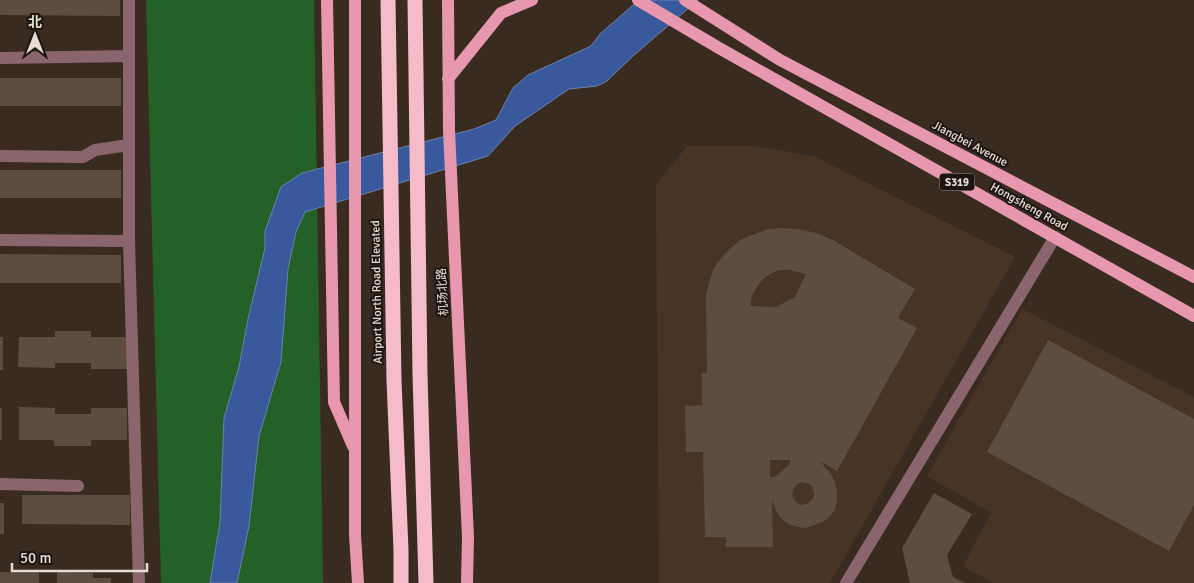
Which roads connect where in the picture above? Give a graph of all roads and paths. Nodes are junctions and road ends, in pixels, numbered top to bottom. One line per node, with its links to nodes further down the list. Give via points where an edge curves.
1 (129, 0): 10 (street)
2 (328, 0): 20 (main road, via 334,402)
3 (354, 0): 20 (main road)
4 (388, 0): 27 (highway, Airport North Road Elevated)
5 (415, 0): 28 (highway)
6 (448, 0): 12 (main road, 机场北路)
7 (532, 0): 12 (main road, via 500,14)
8 (638, 0): 15 (main road, Hongsheng Road / S319)
9 (685, 0): 18 (main road, Jiangbei Avenue / S319, via 780,60)
10 (128, 56): 11 (street); 13 (street)
11 (0, 58)
12 (448, 79): 29 (main road, 机场北路, via 468,536)
13 (128, 144): 14 (street, via 95,150 84,157); 17 (street)
14 (0, 156)
15 (1054, 237): 19 (main road, Hongsheng Road / S319); 30 (street)
16 (0, 240): 17 (street)
17 (129, 241): 24 (street)
18 (1194, 277)
19 (1194, 316)
20 (355, 452): 23 (main road)
21 (0, 484): 22 (street)
22 (78, 486)
23 (356, 535): 25 (main road); 26 (main road)
24 (138, 583)
25 (349, 583)
26 (358, 583)
27 (401, 583)
28 (426, 583)
29 (467, 583)
30 (846, 583)

